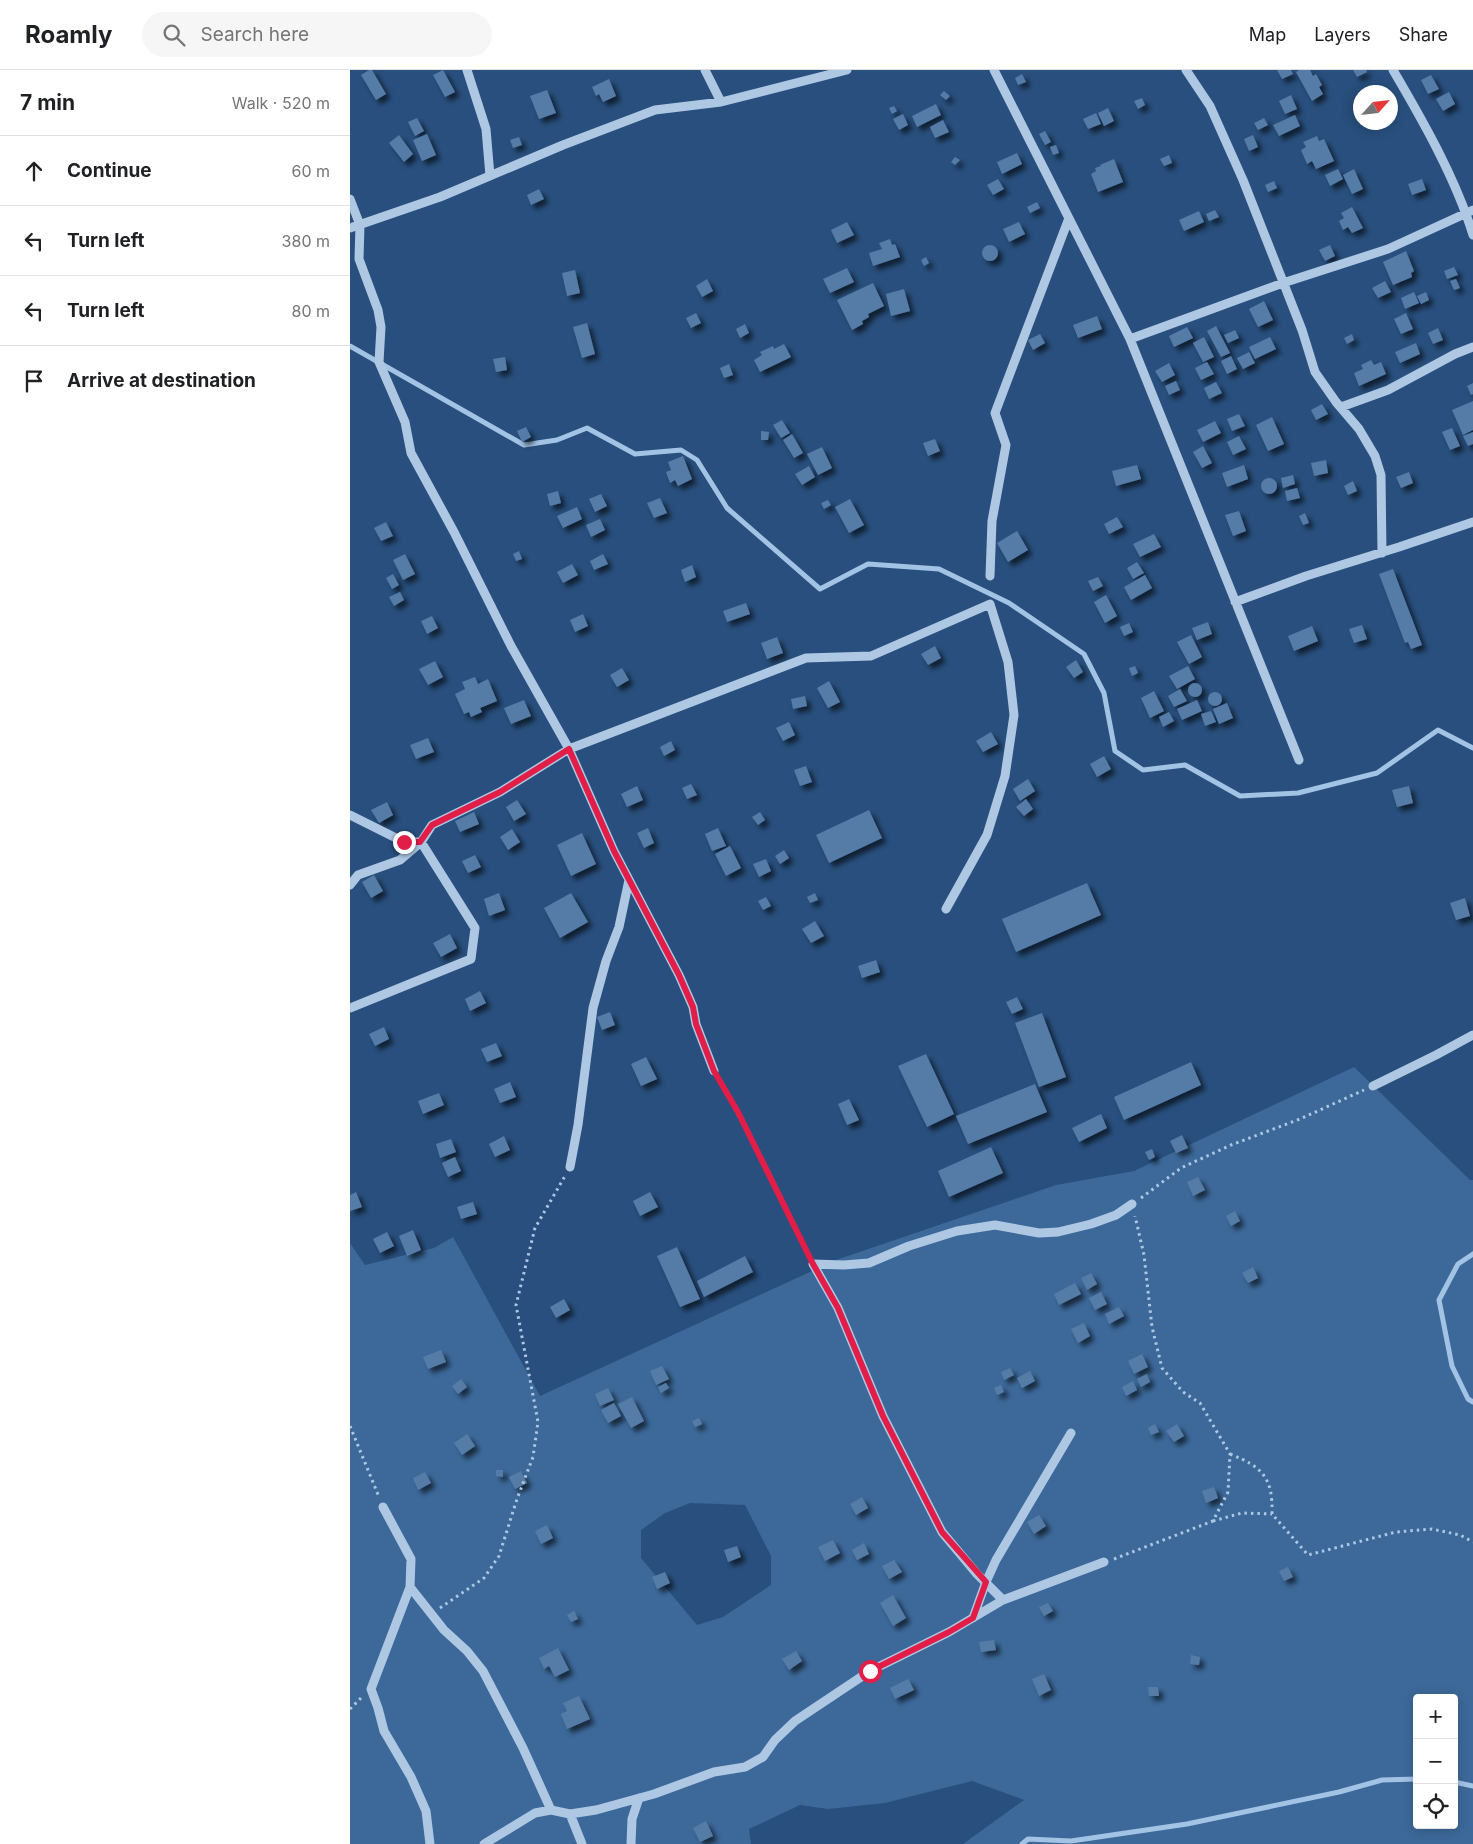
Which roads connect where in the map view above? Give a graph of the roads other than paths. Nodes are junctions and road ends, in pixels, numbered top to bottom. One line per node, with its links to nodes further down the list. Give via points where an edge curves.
1 (467, 70): 9 (street, via 486,129)
2 (705, 70): 8 (street)
3 (848, 70): 7 (street)
4 (994, 70): 12 (street)
5 (1186, 70): 16 (street, via 1210,106 1244,180)
6 (1393, 70): 11 (street)
7 (831, 72): 8 (street)
8 (721, 102): 9 (street, via 655,110)
9 (490, 176): 13 (street)
10 (350, 199): 13 (street)
11 (1470, 212): 15 (street); 16 (street, via 1388,249)
12 (1069, 218): 17 (street); 22 (street, via 995,413 1006,445 992,521)
13 (360, 225): 14 (street); 24 (street, via 359,259 381,326 379,362 406,422 411,453 511,646)
14 (350, 228)
15 (1473, 235)
16 (1283, 283): 17 (street); 19 (street, via 1315,372)
17 (1130, 339): 23 (street)
18 (1473, 347): 19 (street, via 1388,390)
19 (1341, 407): 21 (street, via 1376,456 1381,475)
20 (1473, 522): 21 (street)
21 (1382, 553): 23 (street)
22 (990, 576)
23 (1235, 602): 25 (street)
24 (569, 749): 27 (street, via 500,792 432,825); 28 (street); 30 (street, via 806,658 871,656 990,604 1008,662 1013,723 1005,776 987,835)
25 (1299, 760)
26 (350, 815): 27 (street, via 404,842)
27 (420, 842): 29 (street, via 400,860 358,875); 31 (street, via 475,928 471,959)
28 (629, 880): 33 (street, via 679,975); 35 (street, via 619,927 593,1008)
29 (350, 885)
30 (946, 909)
31 (350, 1008)
32 (1473, 1034): 34 (street)
33 (714, 1071)
34 (1374, 1086)
35 (570, 1167)
36 (1132, 1204): 40 (street, via 1116,1215 1058,1232 1038,1233 995,1225 909,1246 869,1263 813,1264 838,1308 883,1416 942,1532)
37 (1071, 1434): 40 (street)
38 (383, 1507): 41 (street, via 411,1559)
39 (1104, 1562): 42 (street)
40 (986, 1582): 42 (street); 43 (street)
41 (410, 1587): 45 (street, via 444,1630 467,1650 483,1671); 47 (street, via 371,1690 384,1731 426,1811)
42 (1003, 1600): 43 (street)
43 (973, 1618): 44 (street, via 870,1671 795,1721 763,1757 746,1767 714,1772)
44 (639, 1798): 46 (street); 50 (street, via 632,1819)
45 (551, 1810): 46 (street); 48 (street, via 535,1813)
46 (570, 1814): 49 (street)
47 (430, 1844)
48 (484, 1844)
49 (582, 1844)
50 (631, 1844)

